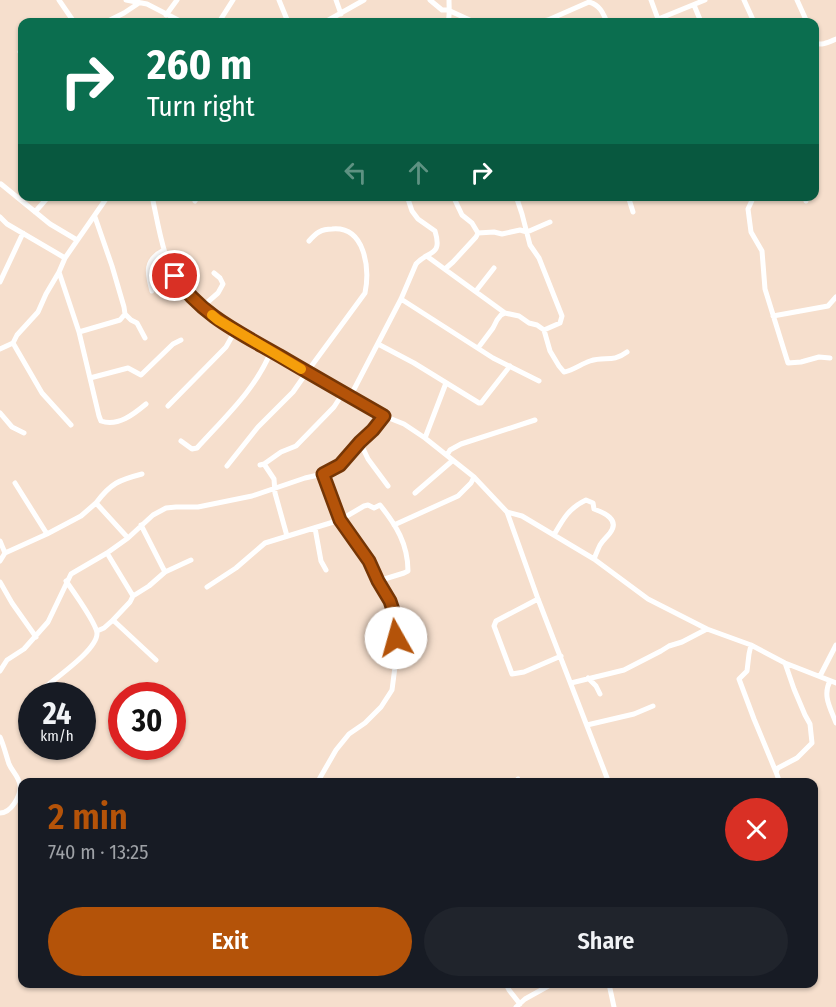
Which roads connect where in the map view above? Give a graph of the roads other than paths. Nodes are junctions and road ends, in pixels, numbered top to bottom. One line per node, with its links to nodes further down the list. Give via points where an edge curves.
1 (59, 0): 19 (street)
2 (126, 0): 14 (street)
3 (177, 0): 18 (street)
4 (233, 0): 22 (street)
5 (279, 0): 23 (street)
6 (336, 0): 17 (street)
7 (364, 0): 17 (street)
8 (430, 0): 16 (street)
9 (449, 0): 16 (street)
10 (651, 0): 29 (street)
11 (705, 0): 15 (street)
12 (744, 0): 32 (street)
13 (797, 0): 33 (street)
14 (144, 2): 18 (street); 20 (street)
15 (693, 5): 30 (street); 31 (street)
16 (448, 10): 25 (street); 26 (street)
17 (341, 14): 24 (street)
18 (166, 15): 21 (street)
19 (71, 18)
20 (114, 18)
21 (172, 18)
22 (222, 18)
23 (286, 18)
24 (333, 18)
25 (449, 18)
26 (465, 18)
27 (553, 18): 28 (street, via 589,2 595,3)
28 (606, 18)
29 (657, 18)
30 (663, 18)
31 (699, 18)
32 (752, 18)
33 (805, 18)
34 (836, 39): 35 (street)
35 (819, 45)
36 (1, 184): 37 (street)
37 (18, 198)
38 (22, 201): 47 (street)
39 (45, 201): 47 (street)
40 (104, 201): 49 (street)
41 (153, 201): 59 (street)
42 (408, 201): 60 (street, via 418,219 435,231 438,247)
43 (455, 201): 56 (street)
44 (518, 201): 54 (street)
45 (630, 201): 48 (street)
46 (752, 201): 74 (street, via 748,209 751,232 762,251 765,289)
47 (35, 212): 57 (street)
48 (633, 212)
49 (94, 216): 57 (street); 73 (street)
50 (0, 217): 52 (street)
51 (550, 222): 54 (street)
52 (7, 224): 53 (street); 55 (street)
53 (0, 228)
54 (527, 232): 56 (street); 75 (street, via 562,316 560,323)
55 (23, 233): 61 (street); 66 (street)
56 (478, 233): 63 (street)
57 (77, 240): 61 (street)
58 (309, 241): 88 (street, via 325,229 339,228 352,233 361,244 368,281 365,293)
59 (164, 249): 67 (street, via 148,266); 71 (street, via 183,288)
60 (428, 257): 63 (street); 70 (street, via 416,264)
61 (65, 258): 64 (street)
62 (494, 268): 68 (street)
63 (445, 269): 68 (street)
64 (59, 272): 77 (street); 80 (street, via 38,312)
65 (214, 273): 71 (street, via 223,284)
66 (0, 282)
67 (152, 291)
68 (476, 291): 72 (street)
69 (836, 297): 74 (street, via 828,306)
70 (401, 298): 81 (street); 82 (street)
71 (202, 307): 76 (street)
72 (505, 313): 75 (street); 82 (street)
73 (125, 314): 77 (street, via 120,320); 78 (street, via 137,322)
74 (773, 316): 86 (street, via 788,363)
75 (544, 330): 85 (street, via 550,351 564,372 598,359 619,358)
76 (235, 331): 84 (street); 95 (street, via 226,347)
77 (79, 332): 89 (street)
78 (145, 338)
79 (181, 340): 89 (street, via 141,375 128,368)
80 (14, 343): 83 (street); 99 (street, via 42,393)
81 (378, 344): 91 (street); 93 (street)
82 (478, 348): 87 (street)
83 (0, 349)
84 (271, 351): 88 (street); 102 (street, via 250,388 197,448)
85 (627, 352)
86 (830, 358)
87 (510, 366): 90 (street); 91 (street, via 480,403)
88 (307, 372): 92 (street); 106 (street)
89 (90, 378): 94 (street, via 99,416 105,423 130,417)
90 (539, 381)
91 (446, 383): 101 (street)
92 (344, 393): 93 (street); 112 (street, via 296,446 262,465 274,479)
93 (350, 397): 97 (street)
94 (146, 404)
95 (168, 406)
96 (0, 413): 100 (street, via 12,427)
97 (384, 416): 101 (street); 103 (street)
98 (535, 420): 104 (street, via 461,444)
99 (71, 425)
100 (24, 433)
101 (425, 438): 104 (street)
102 (181, 441)
103 (360, 442): 108 (street, via 340,465); 111 (street)
104 (447, 455): 105 (street)
105 (452, 461): 109 (street); 113 (street)
106 (227, 466)
107 (142, 474): 114 (street, via 112,485)
108 (323, 474): 112 (street); 116 (street)
109 (474, 477): 115 (street); 118 (street, via 458,496)
110 (15, 483): 120 (street)
111 (388, 486)
112 (275, 488): 117 (street, via 198,507 166,508); 122 (street)
113 (415, 493)
114 (96, 502): 120 (street, via 81,516); 123 (street)
115 (507, 512): 121 (street); 137 (street)
116 (340, 520): 118 (street, via 364,506 380,505); 119 (street); 133 (street)
117 (141, 525): 123 (street); 131 (street)
118 (394, 525): 133 (street, via 405,546 408,571)
119 (315, 528): 122 (street); 130 (street)
120 (47, 534): 125 (street)
121 (554, 534): 127 (street); 127 (street, via 576,505 586,500 593,503 594,509 607,513 614,525)
122 (287, 536): 135 (street, via 265,543)
123 (128, 537): 126 (street)
124 (0, 541): 125 (street)
125 (5, 553): 129 (street)
126 (107, 553): 132 (street); 136 (street)
127 (594, 559): 139 (street, via 648,599)
128 (191, 560): 131 (street)
129 (0, 561)
130 (326, 570)
131 (165, 572): 136 (street)
132 (66, 581): 140 (street); 141 (street, via 48,622)
133 (378, 581): 161 (street, via 394,613 396,659 392,690 381,707 349,734)
134 (0, 582): 141 (street)
135 (207, 586)
136 (133, 596): 138 (street)
137 (538, 599): 144 (street); 144 (street, via 494,623 512,674)
138 (113, 620): 140 (street); 147 (street)
139 (707, 629): 142 (street); 151 (street, via 624,670)
140 (97, 631): 152 (street, via 88,652)
141 (36, 637): 146 (street)
142 (751, 645): 148 (street); 160 (street, via 747,671 739,679)
143 (836, 645): 150 (street)
144 (561, 656): 154 (street)
145 (0, 658): 146 (street)
146 (8, 660): 149 (street)
147 (156, 660)
148 (785, 663): 150 (street); 160 (street, via 810,724 812,743)
149 (0, 671)
150 (820, 676): 153 (street)
151 (588, 678): 154 (street); 155 (street)
152 (50, 682)
153 (833, 682): 157 (street, via 826,689)
154 (571, 683): 158 (street)
155 (600, 694)
156 (653, 706): 158 (street)
157 (836, 723)
158 (587, 725): 162 (street)
159 (0, 737): 164 (street)
160 (776, 772): 163 (street)
161 (320, 778)
162 (607, 778)
163 (778, 778)
164 (18, 779)
165 (18, 796): 166 (street, via 7,812)
166 (0, 813)
167 (508, 988): 170 (street)
168 (545, 988): 170 (street)
169 (610, 988): 171 (street)
170 (518, 1006)
171 (614, 1007)

